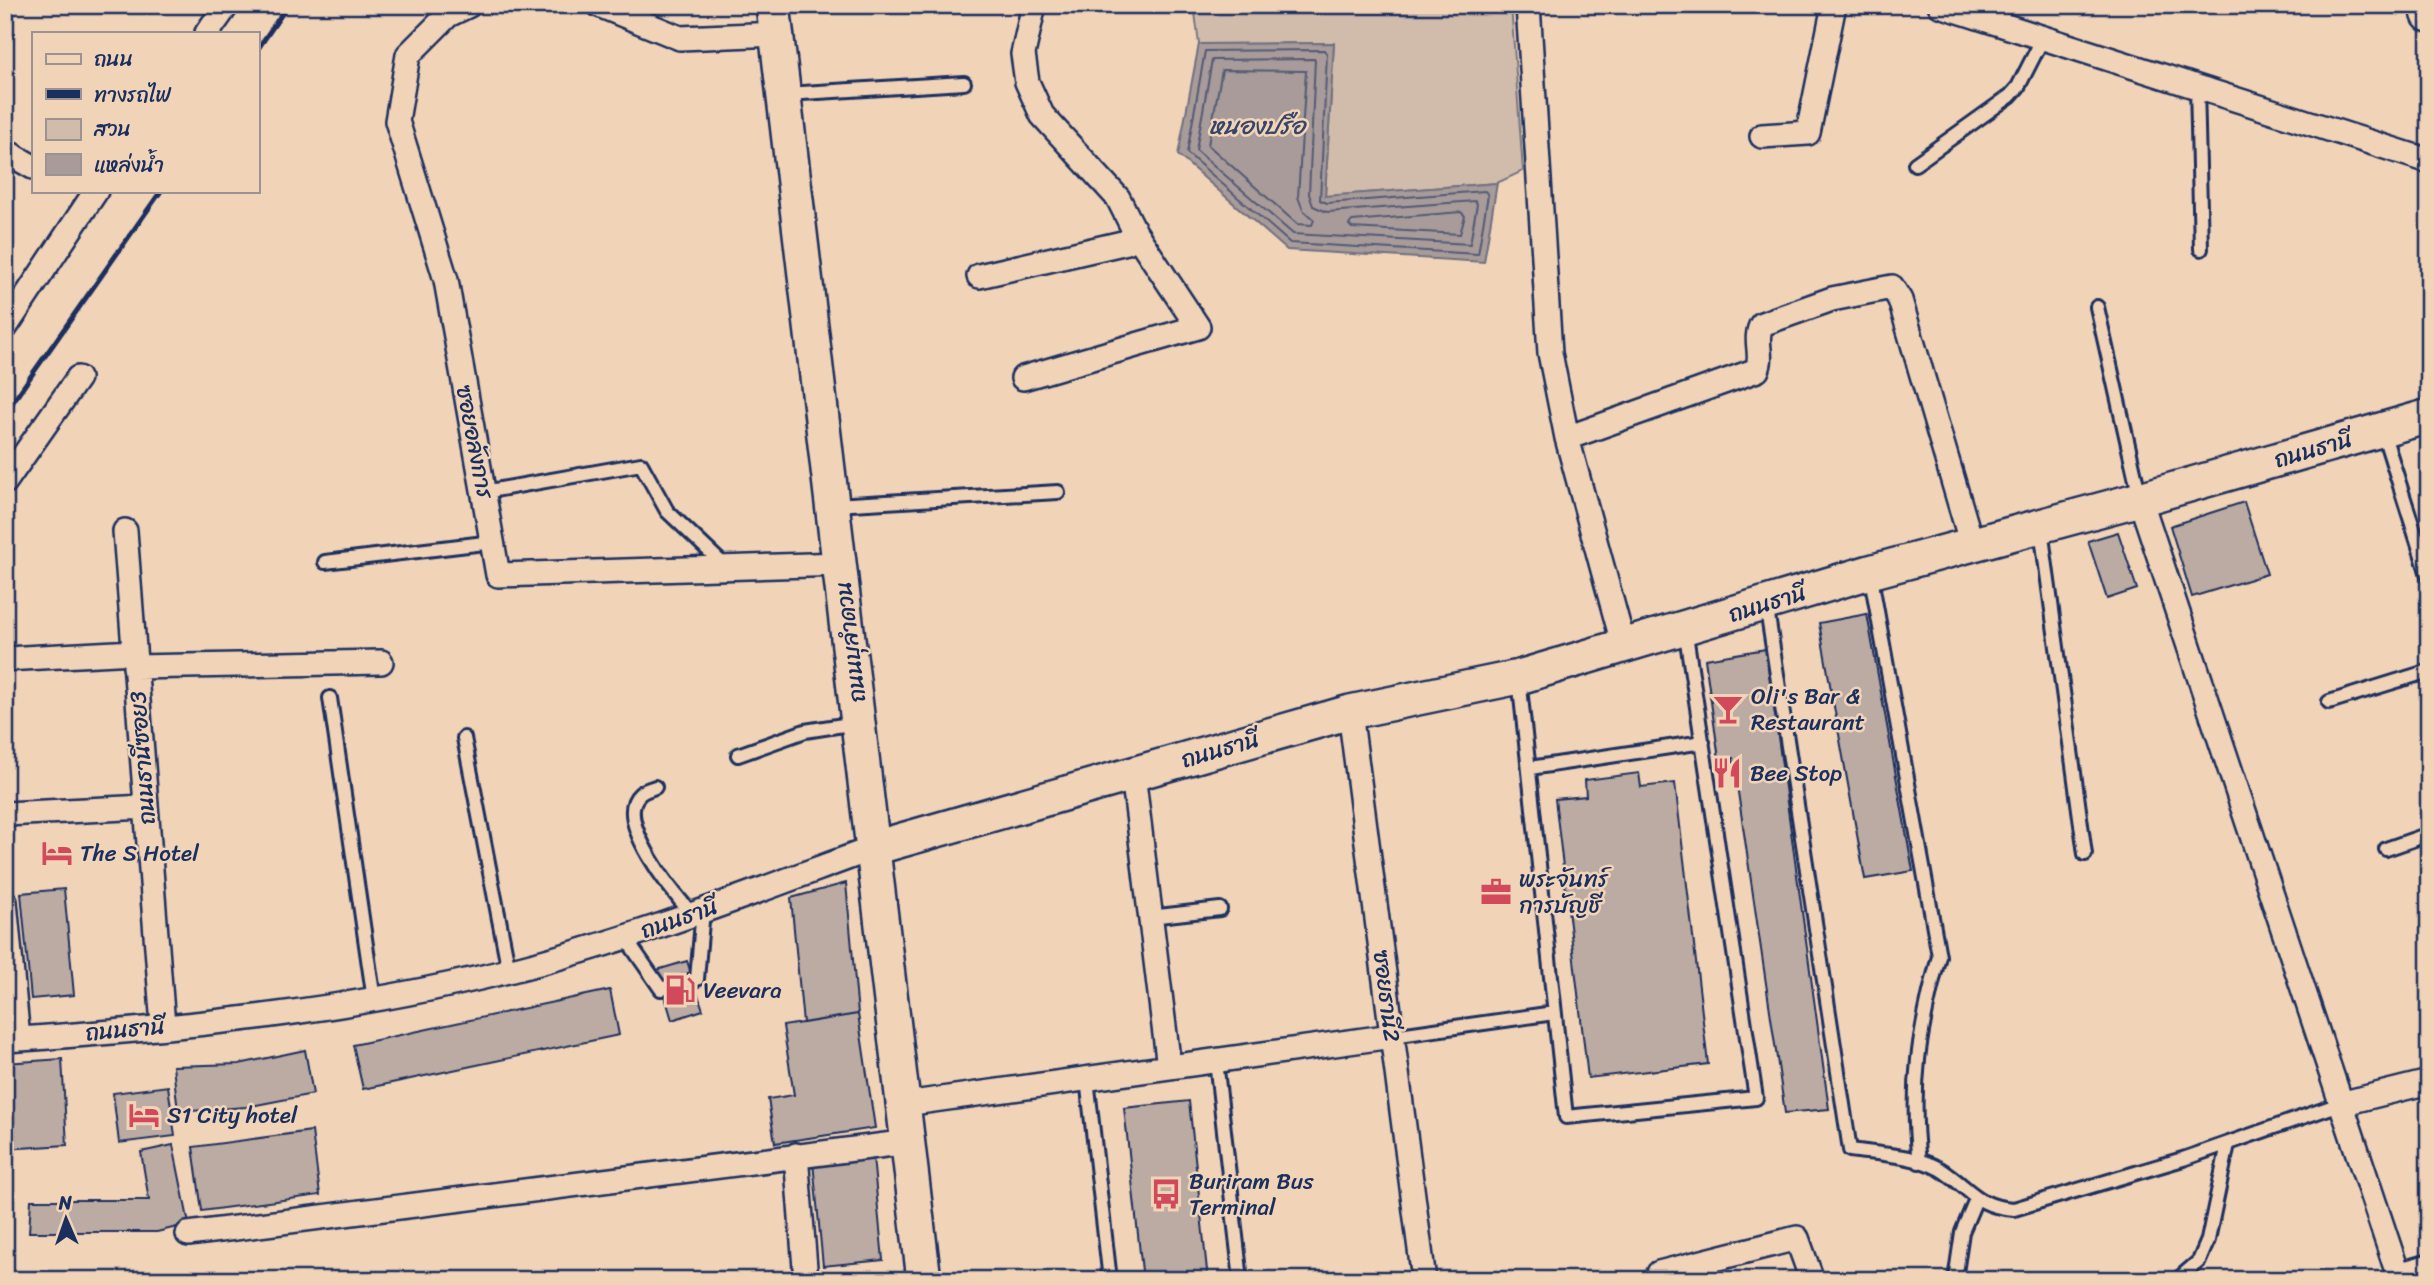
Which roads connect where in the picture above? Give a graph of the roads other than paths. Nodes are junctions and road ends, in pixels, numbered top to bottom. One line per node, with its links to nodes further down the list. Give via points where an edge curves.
1 (227, 5): 11 (street)
2 (469, 5): 33 (street, ซอยอลังการ, via 448,15 408,55 397,121 446,280)
3 (599, 5): 10 (street, via 680,38)
4 (1034, 5): 22 (street, via 1023,54 1027,82 1042,115 1118,198)
5 (1528, 5): 31 (street, via 1550,353)
6 (1834, 5): 16 (street, via 1808,133)
7 (1940, 5): 12 (street)
8 (2426, 5): 9 (street)
9 (2429, 15)
10 (774, 20): 15 (street, ถนนบุลำดวน)
11 (208, 32)
12 (2042, 38): 14 (street); 19 (lane, via 2010,96)
13 (964, 83): 15 (lane)
14 (2197, 86): 18 (street); 23 (lane)
15 (782, 94): 36 (street, ถนนบุลำดวน)
16 (1762, 136)
17 (5, 151): 20 (street)
18 (2429, 161)
19 (1915, 163)
20 (32, 166)
21 (87, 194): 26 (street)
22 (1135, 232): 24 (street, via 1127,242); 28 (street, via 1198,327)
23 (2201, 249)
24 (979, 275)
25 (2097, 307): 35 (lane)
26 (5, 328)
27 (78, 378): 32 (street)
28 (1023, 378)
29 (2429, 416): 30 (street, ถนนธานี)
30 (2382, 429): 35 (street, ถนนธานี); 45 (lane)
31 (1567, 438): 40 (street, via 1757,370 1762,324 1832,299 1892,287 1900,300); 48 (street)
32 (5, 482)
33 (484, 492): 39 (street, ซอยอลังการ); 43 (lane, via 641,464 667,511)
34 (1058, 492): 36 (lane)
35 (2140, 499): 37 (street, ถนนธานี); 86 (street)
36 (834, 505): 42 (street, ถนนบุลำดวน)
37 (2040, 524): 40 (street, ถนนธานี); 69 (lane)
38 (125, 531): 50 (street, ถนนธานีซอย3)
39 (493, 542): 41 (lane); 43 (street, ซอยอลังการ, via 498,575)
40 (1972, 545): 44 (street, ถนนธานี)
41 (325, 562)
42 (841, 564): 43 (street, ซอยอลังการ); 57 (street, ถนนบุลำดวน)
43 (727, 567)
44 (1870, 572): 46 (street, ถนนธานี); 90 (lane, via 1939,956 1914,1072)
45 (2429, 578)
46 (1766, 603): 47 (street, ถนนธานี); 90 (lane, via 1850,1150)
47 (1685, 628): 48 (street, ถนนธานี); 59 (lane)
48 (1624, 647): 53 (street, ถนนธานี)
49 (5, 659): 50 (street)
50 (135, 659): 51 (street); 64 (street, ถนนธานีซอย3)
51 (381, 662)
52 (2429, 671): 55 (lane)
53 (1519, 677): 56 (street, ถนนธานี); 61 (lane)
54 (330, 698): 76 (lane)
55 (2329, 702)
56 (1350, 712): 62 (street, ถนนธานี); 79 (street, ซอยธานี2)
57 (860, 722): 60 (lane, via 805,731); 67 (street, ถนนบุลำดวน)
58 (464, 738): 75 (lane)
59 (1703, 742): 61 (lane); 77 (lane, via 1756,1098 1566,1117)
60 (738, 755)
61 (1530, 768): 77 (lane)
62 (1133, 774): 67 (street, ถนนธานี); 73 (street)
63 (655, 787): 72 (lane, via 640,793 634,803 636,826 661,877)
64 (146, 807): 65 (street); 78 (street, ถนนธานีซอย3)
65 (5, 814)
66 (2429, 834): 68 (lane)
67 (874, 848): 72 (street, ถนนธานี); 85 (street, ถนนบุลำดวน)
68 (2386, 849)
69 (2085, 854)
70 (5, 902): 80 (street)
71 (1220, 909): 73 (lane)
72 (697, 912): 74 (street, ถนนธานี); 74 (lane, via 697,979 661,989)
73 (1150, 917): 82 (street)
74 (625, 937): 75 (street, ถนนธานี)
75 (509, 971): 76 (street, ถนนธานี)
76 (374, 1000): 78 (street, ถนนธานี)
77 (1554, 1013): 79 (lane)
78 (163, 1026): 80 (street, ถนนธานี)
79 (1392, 1036): 81 (street); 99 (street, ซอยธานี2)
80 (11, 1039)
81 (1216, 1061): 82 (street); 98 (lane)
82 (1169, 1067): 83 (street)
83 (1087, 1079): 85 (street); 97 (lane)
84 (2429, 1082): 86 (street)
85 (905, 1104): 87 (street, ถนนบุลำดวน)
86 (2340, 1104): 88 (lane); 94 (street)
87 (909, 1142): 89 (street); 96 (street, ถนนบุลำดวน)
88 (2228, 1143): 91 (lane, via 2014,1209 1995,1208); 103 (lane, via 2208,1240 2199,1261)
89 (796, 1155): 92 (street); 95 (street)
90 (1919, 1162): 91 (lane, via 1939,1169)
91 (1976, 1199): 102 (lane, via 1962,1233)
92 (188, 1234)
93 (2429, 1266): 94 (street)
94 (2399, 1277)
95 (806, 1280)
96 (924, 1280)
97 (1110, 1280)
98 (1241, 1280)
99 (1424, 1280)
100 (1659, 1280): 101 (street, via 1658,1273 1797,1238)
101 (1812, 1280)
102 (1955, 1280)
103 (2177, 1280)

